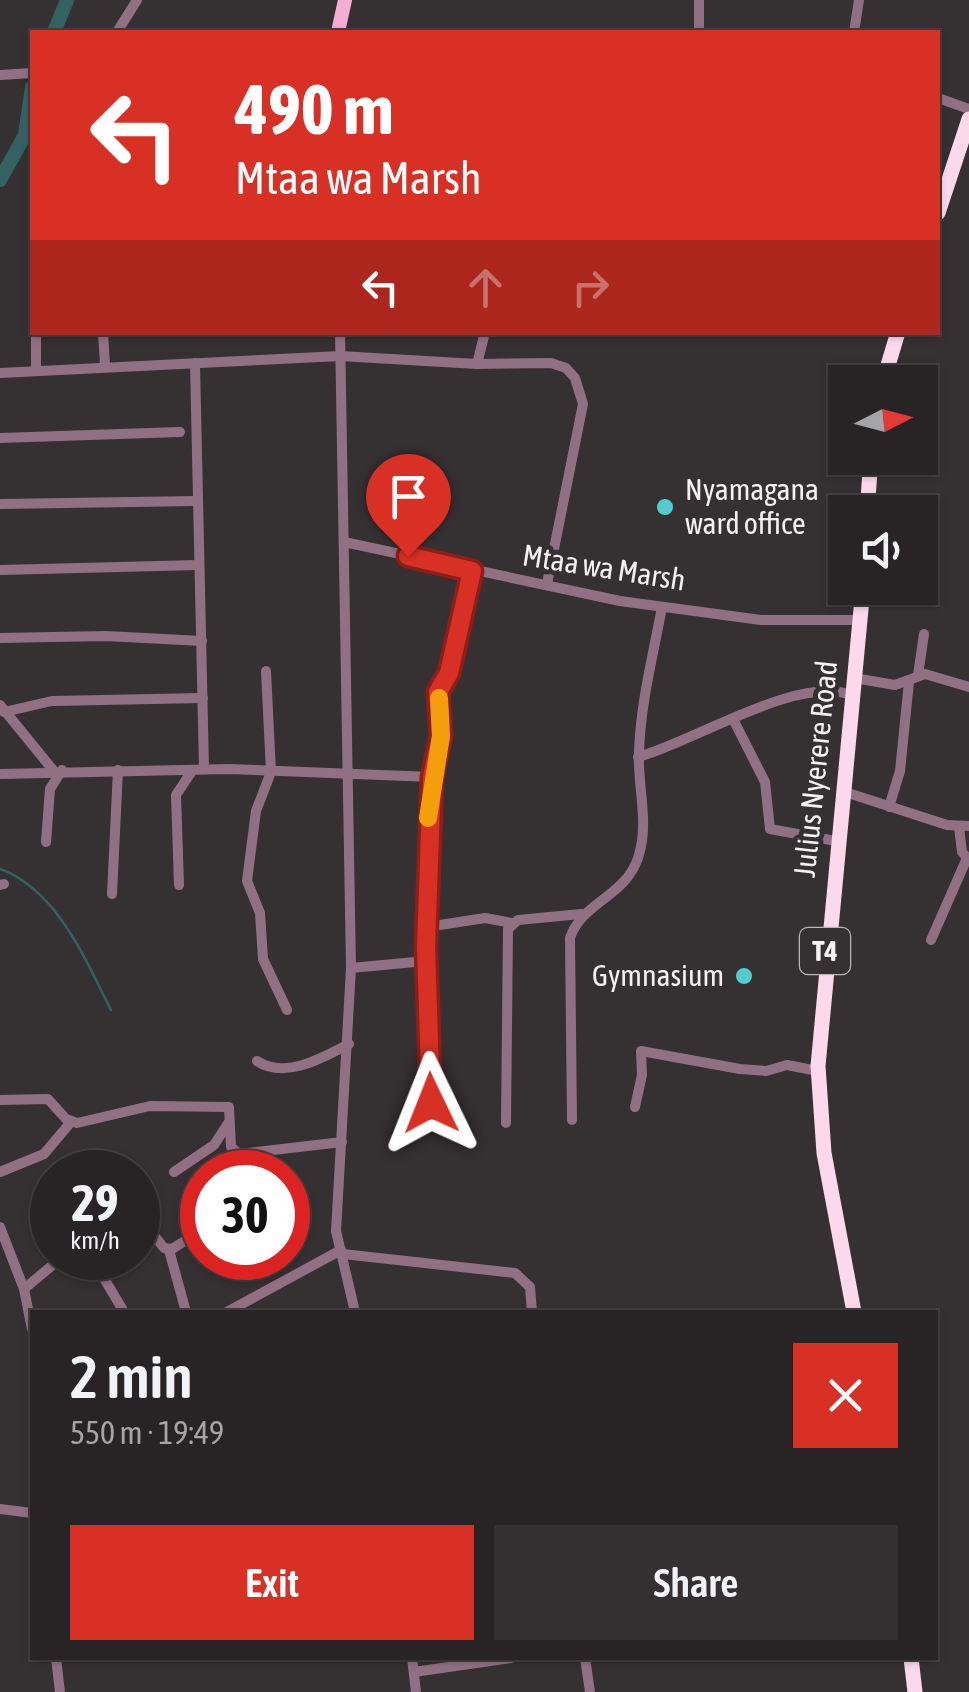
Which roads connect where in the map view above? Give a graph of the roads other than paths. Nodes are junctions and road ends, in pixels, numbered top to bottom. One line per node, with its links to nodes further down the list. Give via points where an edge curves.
1 (137, 0): 5 (street)
2 (345, 0): 6 (main road)
3 (699, 0): 7 (street)
4 (859, 0): 8 (street)
5 (118, 30)
6 (338, 30)
7 (699, 30)
8 (854, 30)
9 (30, 73): 10 (street)
10 (0, 75)
11 (940, 99): 12 (street)
12 (969, 109)
13 (969, 119): 14 (highway)
14 (940, 208)
15 (36, 335): 25 (street)
16 (103, 335): 24 (street)
17 (340, 335): 20 (street)
18 (483, 335): 22 (street)
19 (897, 335): 23 (highway)
20 (340, 356): 21 (street); 22 (street); 31 (street)
21 (195, 363): 24 (street); 29 (street)
22 (477, 364): 35 (street, via 551,363 566,368 581,389 581,422)
23 (888, 365)
24 (104, 366): 25 (street)
25 (36, 369): 26 (street)
26 (0, 373)
27 (180, 432): 28 (street)
28 (0, 438)
29 (197, 501): 30 (street); 32 (street)
30 (0, 504)
31 (344, 542): 34 (street, Mtaa wa Marsh); 55 (street)
32 (198, 565): 33 (street); 41 (street)
33 (0, 570)
34 (472, 571): 35 (street, Mtaa wa Marsh); 56 (street, via 449,673 438,692 441,736)
35 (546, 584): 37 (street, Mtaa wa Marsh)
36 (861, 605): 38 (highway, Julius Nyerere Road / T4)
37 (662, 607): 38 (street, Mtaa wa Marsh, via 761,620); 49 (street, via 644,687)
38 (859, 620): 44 (highway, Julius Nyerere Road / T4)
39 (924, 634): 43 (street)
40 (0, 638): 41 (street)
41 (202, 641): 46 (street)
42 (266, 671): 53 (street)
43 (914, 678): 44 (street); 45 (street); 58 (street)
44 (852, 687): 48 (street); 57 (highway, Julius Nyerere Road / T4)
45 (969, 687)
46 (203, 698): 47 (street); 52 (street)
47 (2, 708): 50 (street)
48 (734, 720): 49 (street); 61 (street, via 765,782 770,828)
49 (638, 757): 65 (street, via 644,816 638,860 614,895)
50 (57, 770): 51 (street); 54 (street); 60 (street)
51 (118, 770): 52 (street); 64 (street)
52 (198, 770): 53 (street); 63 (street, via 176,795)
53 (271, 772): 55 (street); 71 (street, via 256,811 247,880 260,913 263,958)
54 (0, 774)
55 (346, 776): 56 (street); 70 (street)
56 (432, 777): 67 (street)
57 (842, 791): 58 (street); 61 (highway, Julius Nyerere Road / T4)
58 (890, 807): 59 (street)
59 (964, 827): 62 (street)
60 (46, 842)
61 (836, 842): 74 (highway, Julius Nyerere Road / T4)
62 (968, 859): 68 (street)
63 (179, 885)
64 (112, 894)
65 (582, 914): 66 (street); 77 (street, via 569,948)
66 (512, 923): 67 (street, via 485,918); 80 (street, via 506,938)
67 (427, 927): 69 (street)
68 (931, 940)
69 (426, 961): 70 (street); 81 (street)
70 (351, 968): 72 (street)
71 (287, 1010)
72 (349, 1044): 73 (street, via 308,1065); 82 (street)
73 (257, 1062)
74 (818, 1071): 76 (street, via 787,1065 740,1069 641,1051); 98 (highway, Julius Nyerere Road / T4, via 824,1153)
75 (0, 1100): 78 (street, via 48,1099)
76 (635, 1108)
77 (572, 1120)
78 (70, 1122): 79 (street, via 150,1106 229,1107); 83 (street, via 44,1154)
79 (230, 1122): 82 (street, via 230,1147 239,1154); 84 (street, via 214,1146)
80 (506, 1123)
81 (430, 1127)
82 (342, 1142): 89 (street, via 336,1231)
83 (0, 1172)
84 (174, 1172)
85 (0, 1227): 92 (street)
86 (160, 1239): 88 (street)
87 (180, 1244): 88 (street)
88 (170, 1250): 94 (street)
89 (342, 1252): 95 (street); 96 (street); 97 (street, via 515,1273 530,1287)
90 (35, 1280): 92 (street)
91 (105, 1280): 93 (street)
92 (24, 1289): 99 (street)
93 (123, 1310)
94 (185, 1310)
95 (231, 1310)
96 (355, 1310)
97 (532, 1310)
98 (854, 1310)
99 (30, 1319)
100 (0, 1509): 101 (street)
101 (30, 1513)
102 (56, 1660): 108 (street)
103 (412, 1660): 107 (street)
104 (497, 1660): 107 (street)
105 (585, 1660): 110 (street)
106 (912, 1660): 111 (highway)
107 (414, 1672): 109 (street)
108 (60, 1692)
109 (416, 1692)
110 (590, 1692)
111 (915, 1692)

